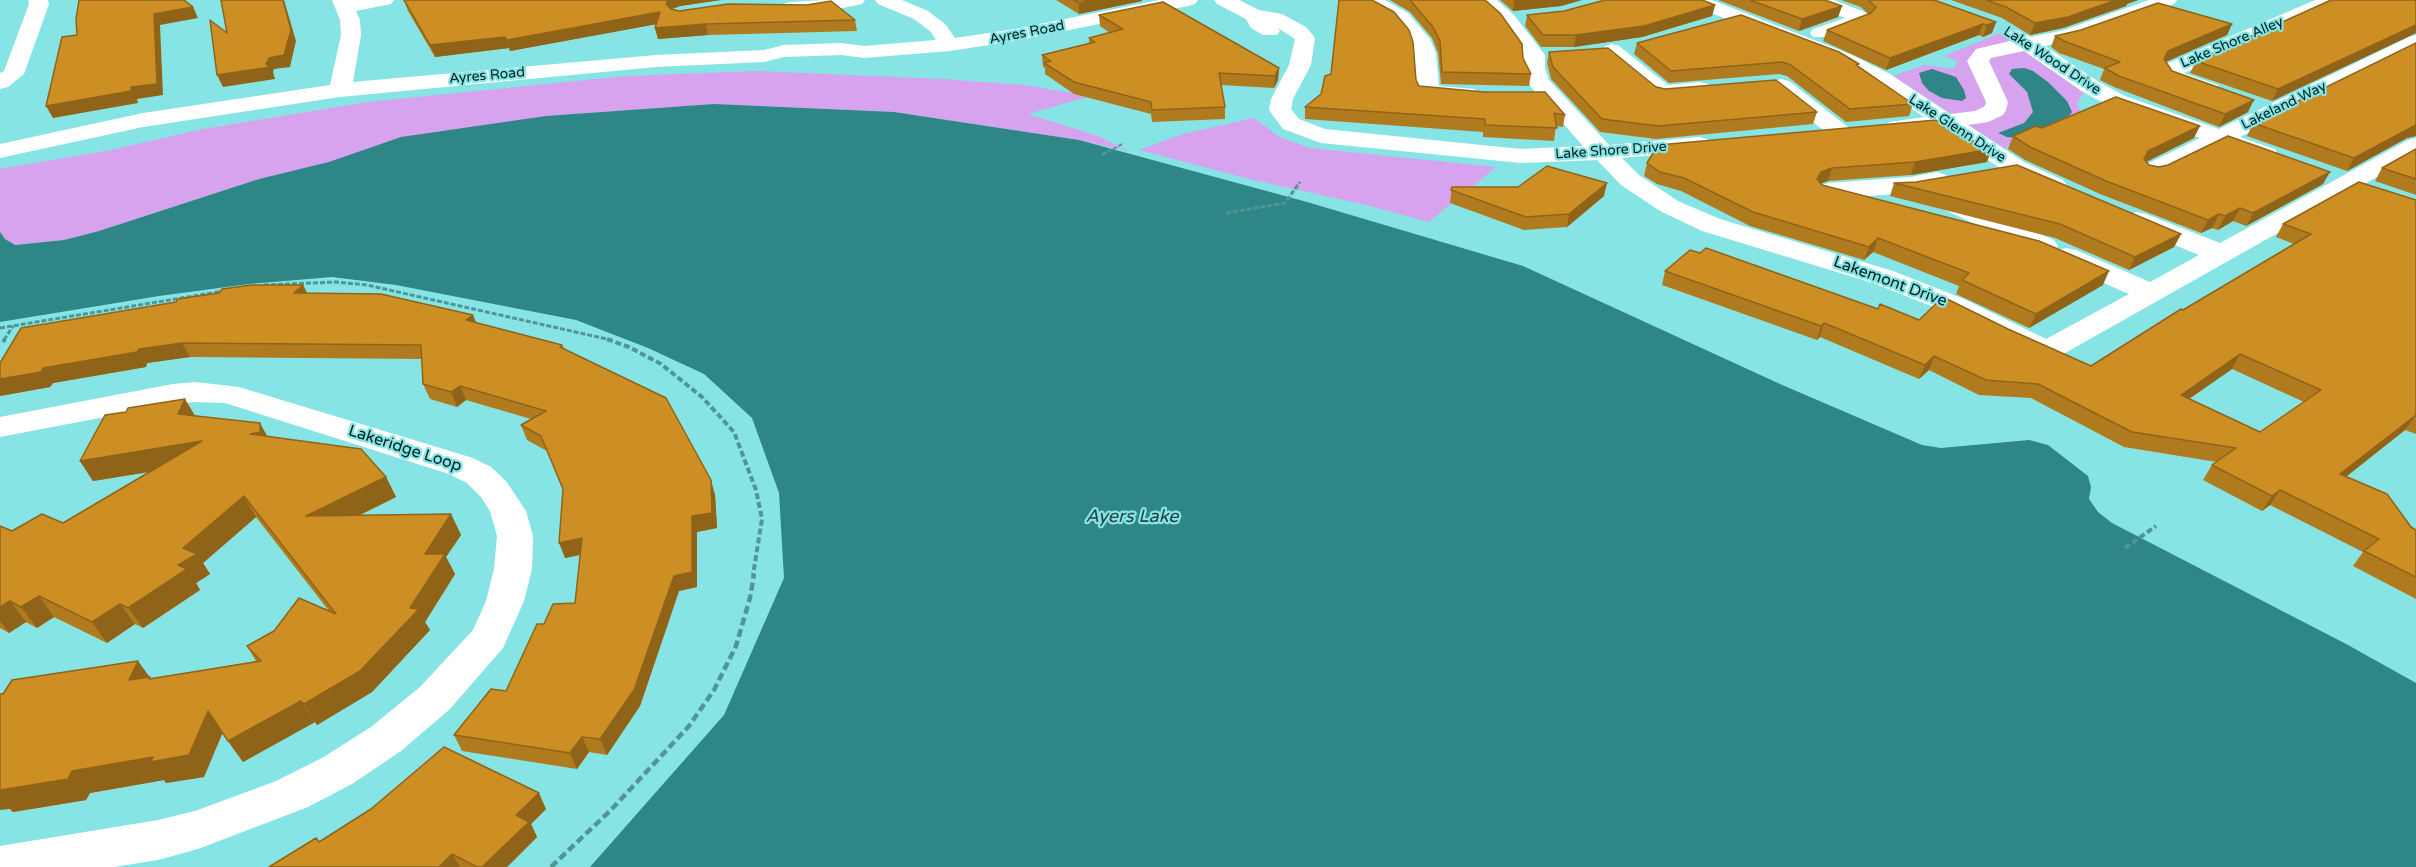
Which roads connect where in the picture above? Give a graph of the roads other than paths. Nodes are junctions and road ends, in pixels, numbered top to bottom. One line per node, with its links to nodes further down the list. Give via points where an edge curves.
1 (38, 0): 23 (street, via 13,74)
2 (384, 0): 13 (street)
3 (855, 0): 14 (street, via 809,8)
4 (885, 0): 21 (street, via 921,15 938,28)
5 (1188, 0): 21 (street, Ayres Road)
6 (1224, 0): 41 (street, Lake Shore Drive, via 1255,16 1246,28 1248,32 1300,65 1280,110 1291,124 1321,136)
7 (1371, 0): 27 (street, via 1401,17 1420,39 1428,92)
8 (1485, 0): 29 (street, Lakemont Drive, via 1517,18 1544,55 1534,69)
9 (1695, 0): 15 (street, Lake Glenn Drive)
10 (1816, 0): 18 (street, via 1860,18)
11 (2331, 0): 30 (street, Lake Shore Alley, via 2172,70 2184,81)
12 (2158, 1): 20 (street, via 2096,27)
13 (344, 3): 26 (street, via 351,35)
14 (766, 7)
15 (1739, 17): 17 (street); 18 (street, Lake Glenn Drive)
16 (1994, 24): 20 (street, Lake Wood Drive)
17 (1705, 27)
18 (1800, 40): 33 (street, Lake Glenn Drive, via 1872,74)
19 (2416, 41): 32 (street, Lakeland Way)
20 (2029, 44): 33 (street, via 1983,53 1978,61 1994,93 1995,110 1980,117); 36 (street, Lake Wood Drive, via 2103,94)
21 (950, 45): 26 (street, Ayres Road, via 842,57 782,60 764,56 602,65)
22 (1613, 50): 25 (street, via 1663,92)
23 (0, 82)
24 (1755, 85): 34 (street, via 1778,83)
25 (1721, 88)
26 (340, 90): 39 (street, Ayres Road, via 212,111 102,138)
27 (1492, 95)
28 (1520, 95): 29 (street)
29 (1549, 95): 40 (street, Lakemont Drive)
30 (2229, 96)
31 (2252, 104): 32 (street)
32 (2274, 111): 36 (street, Lakeland Way)
33 (1947, 122): 34 (street); 43 (street, Lake Glenn Drive)
34 (1840, 132): 35 (street)
35 (1804, 135)
36 (2220, 138): 42 (street, Lake Wood Drive); 44 (street, Lakeland Way)
37 (1721, 142): 40 (street, Lake Shore Drive)
38 (2416, 145): 49 (street, Lakemont Drive)
39 (0, 151)
40 (1602, 153): 41 (street, Lake Shore Drive, via 1539,157); 51 (street, Lakemont Drive, via 1630,180)
41 (1486, 154): 46 (street)
42 (2284, 160)
43 (2015, 167): 48 (street); 50 (street, Lake Glenn Drive)
44 (2152, 171)
45 (2317, 172): 49 (street)
46 (1578, 177)
47 (1602, 184): 51 (street)
48 (1911, 185): 52 (street, via 1828,191); 55 (street)
49 (2360, 187): 56 (street, Lakemont Drive)
50 (2071, 193)
51 (1669, 207): 57 (street, Lakemont Drive, via 1712,225 1883,277 1954,305 2046,351)
52 (1896, 209)
53 (2112, 210): 56 (street)
54 (1930, 217): 55 (street)
55 (2044, 246): 57 (street)
56 (2222, 254): 57 (street, Lakemont Drive)
57 (2151, 293)
58 (0, 427): 59 (street, Lakeridge Loop, via 173,394 228,394 461,466 494,489 508,512 515,536 513,569 505,601 489,638 435,698 386,739 337,771 292,794 198,830)
59 (0, 866)

